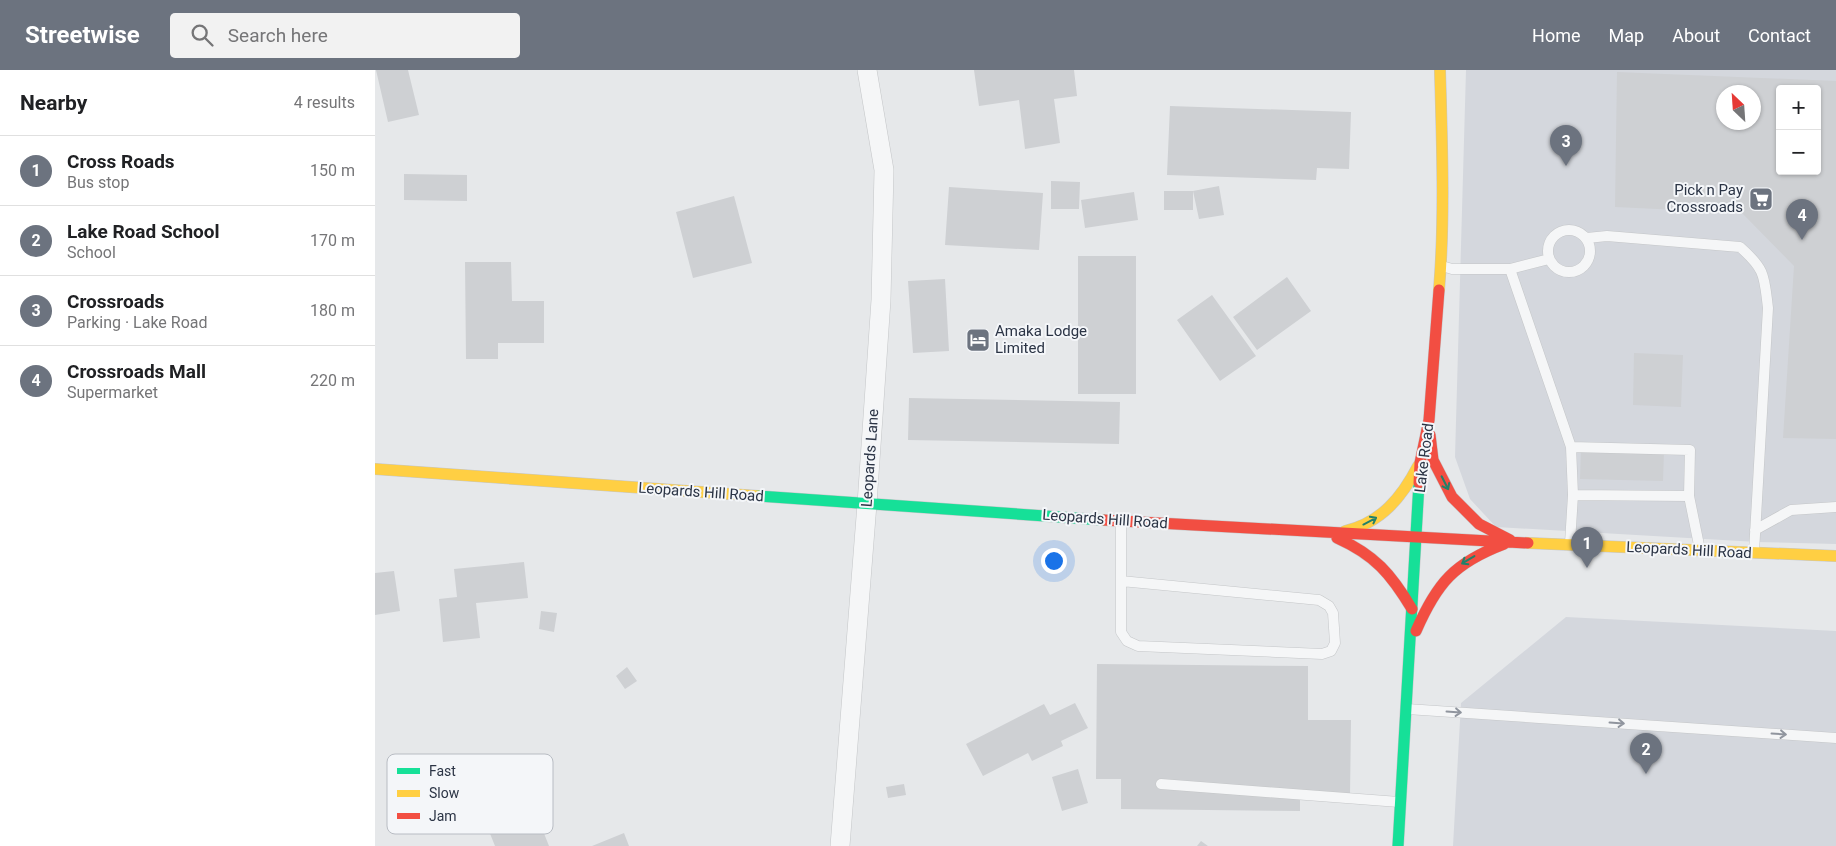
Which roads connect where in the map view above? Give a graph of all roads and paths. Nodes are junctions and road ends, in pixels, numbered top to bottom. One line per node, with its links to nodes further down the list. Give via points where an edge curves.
1 (867, 70): 13 (street, Leopards Lane, via 884,170 881,300)
2 (1440, 70): 5 (main road, Lake Road, via 1443,157)
3 (1587, 238): 4 (lane, via 1576,230 1562,230 1551,238 1547,248); 4 (lane, via 1590,258 1575,272 1555,268); 16 (lane, via 1607,236 1741,247 1756,261 1765,277 1769,308)
4 (1549, 258): 6 (lane)
5 (1441, 266): 6 (lane, via 1452,269); 7 (main road, Lake Road)
6 (1510, 269): 8 (lane)
7 (1429, 420): 9 (main road, Lake Road); 19 (main road, one-way to 19, via 1433,460 1452,497 1479,524)
8 (1571, 447): 11 (lane); 12 (lane, via 1690,450)
9 (1420, 463): 17 (main road, one-way to 9, via 1349,531 1372,522 1409,486); 18 (main road, Lake Road)
10 (375, 469): 13 (main road, Leopards Hill Road)
11 (1573, 495): 12 (lane); 20 (lane)
12 (1689, 496): 21 (lane)
13 (867, 504): 15 (main road, Leopards Hill Road); 31 (street, Leopards Lane)
14 (1836, 507): 16 (lane, via 1791,510)
15 (1121, 520): 17 (main road, Leopards Hill Road); 24 (lane)
16 (1755, 530): 22 (lane)
17 (1324, 533): 18 (main road, Leopards Hill Road); 25 (main road, via 1377,559 1397,582)
18 (1416, 538): 19 (main road, Leopards Hill Road); 25 (main road, Lake Road)
19 (1513, 542): 20 (main road, Leopards Hill Road); 26 (main road, one-way to 26, via 1484,551 1458,567 1437,588)
20 (1570, 544): 21 (main road, Leopards Hill Road)
21 (1700, 550): 22 (main road, Leopards Hill Road)
22 (1754, 553): 23 (main road, Leopards Hill Road)
23 (1836, 556)
24 (1121, 581): 24 (lane, via 1121,632 1127,641 1138,646 1322,654 1331,651 1335,643 1333,613 1319,600)
25 (1412, 608): 26 (main road, Lake Road)
26 (1410, 645): 27 (main road, Lake Road)
27 (1406, 709): 28 (lane, one-way to 28); 30 (main road, Lake Road)
28 (1836, 738)
29 (1161, 784): 30 (lane)
30 (1400, 802): 32 (main road, Lake Road)
31 (840, 846)
32 (1398, 846)

